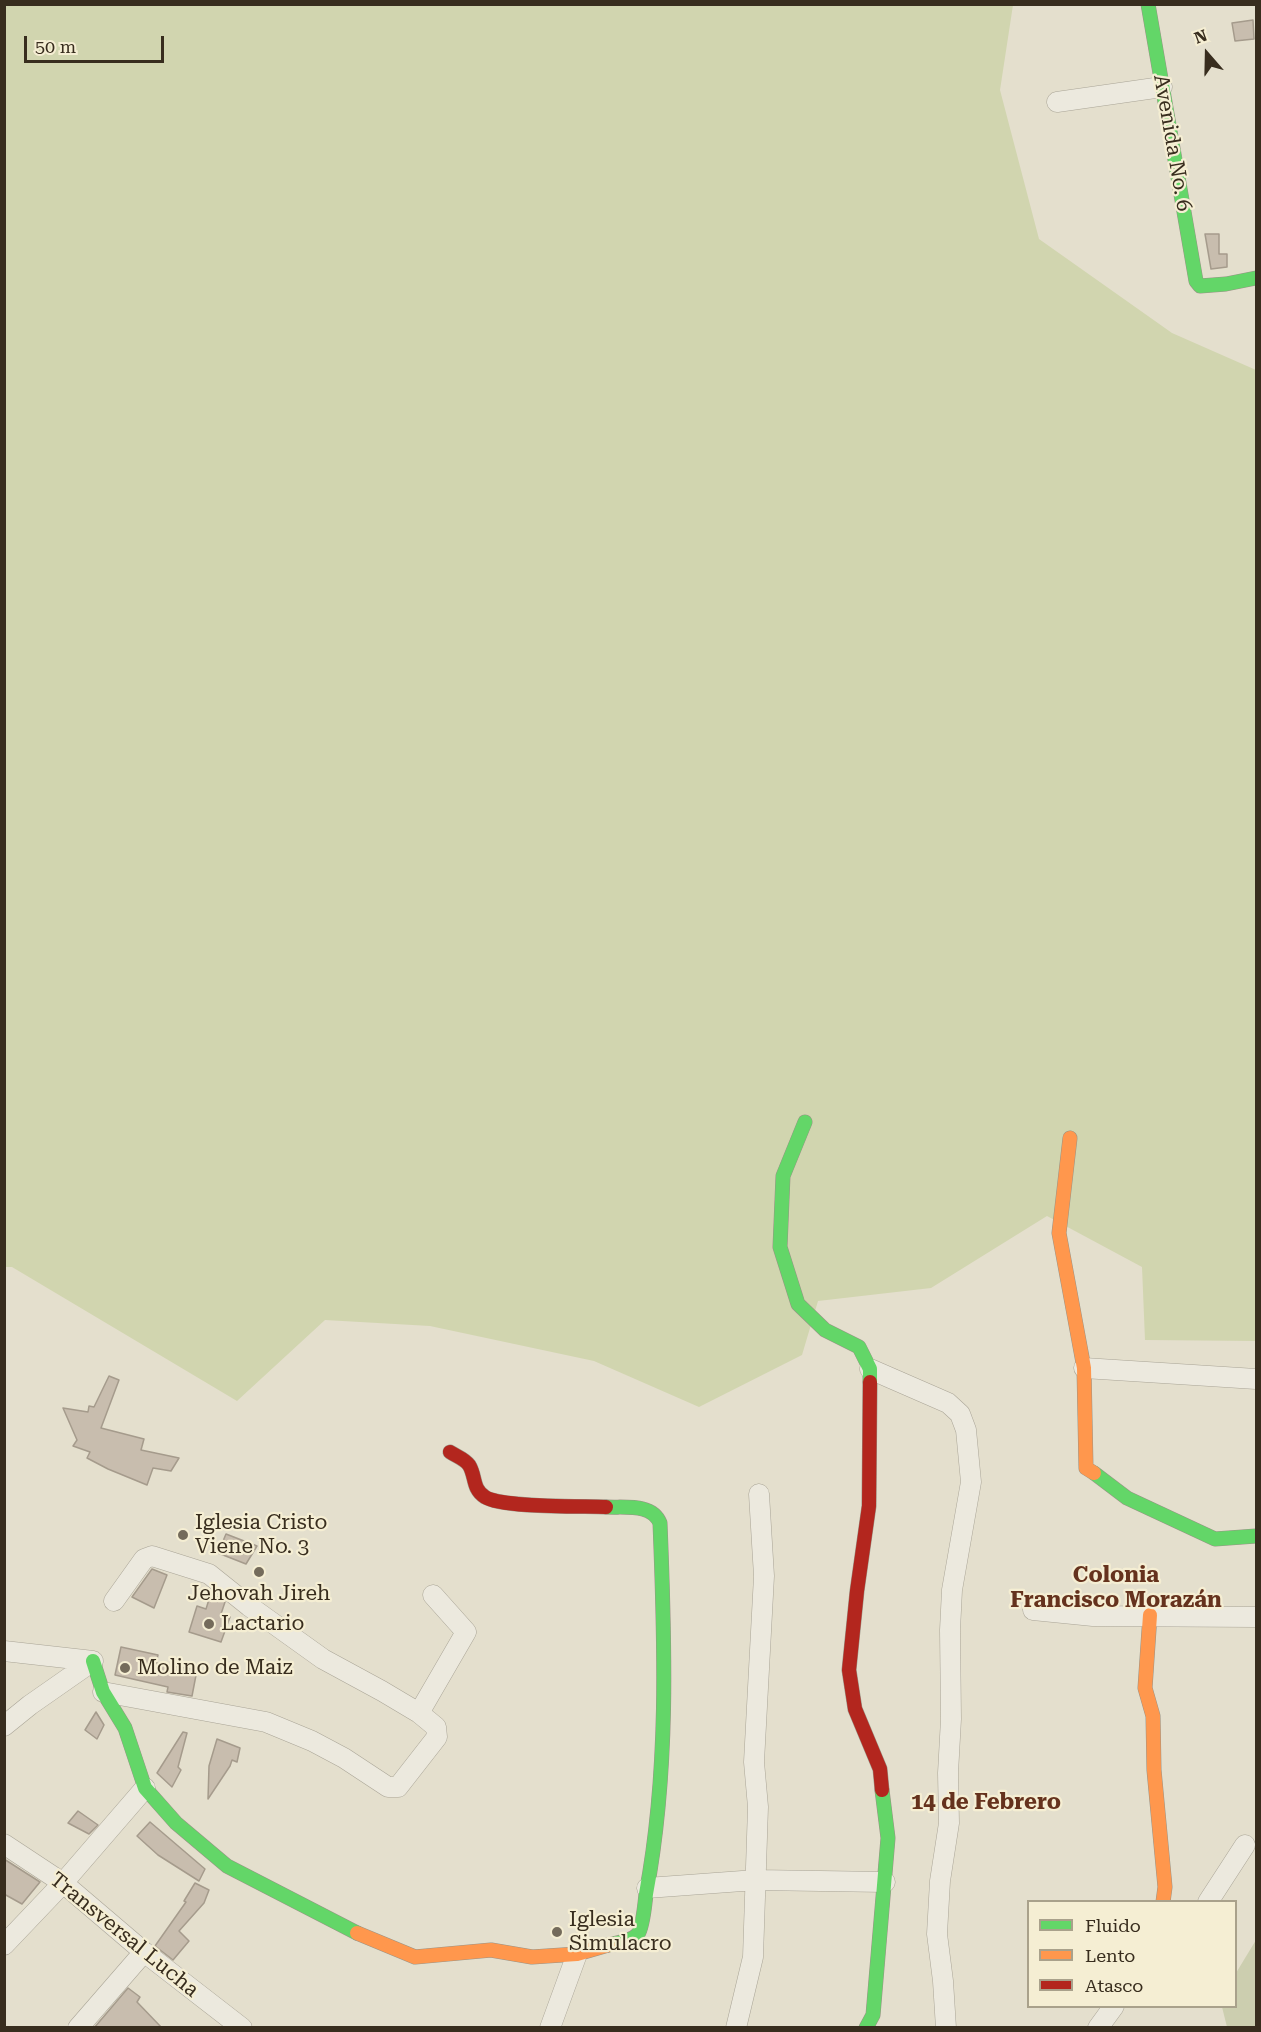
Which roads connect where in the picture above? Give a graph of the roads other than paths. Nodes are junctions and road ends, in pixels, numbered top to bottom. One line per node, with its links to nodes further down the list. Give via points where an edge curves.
1 (1148, 4): 2 (street, Avenida No. 6)
2 (1162, 87): 3 (street); 4 (street, Avenida No. 6, via 1196,281 1200,286)
3 (1057, 102)
4 (1257, 278)
5 (805, 1122): 8 (street, via 783,1176 780,1247 798,1304 825,1330 859,1347)
6 (1070, 1138): 7 (street, via 1059,1233)
7 (1084, 1368): 9 (street); 12 (street, via 1086,1468 1128,1498 1215,1539)
8 (870, 1369): 27 (street, via 869,1506 849,1670 855,1709 880,1769 888,1838); 41 (street, via 948,1403 960,1414 966,1430 971,1482 952,1590 950,1823 940,1881 937,1934)
9 (1257, 1379)
10 (450, 1452): 29 (street, via 467,1462 476,1489 503,1503 647,1509 657,1515 664,1608 661,1751)
11 (759, 1494): 26 (street, via 764,1576 754,1762 758,1806)
12 (1257, 1536)
13 (433, 1595): 21 (street, via 466,1632)
14 (114, 1601): 21 (street, via 144,1559 152,1556 209,1574 323,1659)
15 (1033, 1610): 16 (street, via 1093,1616)
16 (1150, 1615): 17 (street); 30 (street, via 1145,1688 1153,1716)
17 (1257, 1617)
18 (4, 1651): 19 (street)
19 (93, 1661): 20 (street); 22 (street)
20 (103, 1692): 21 (street, via 266,1722 328,1749 393,1788 398,1787 437,1737 436,1727); 23 (street, via 125,1728)
21 (419, 1713)
22 (4, 1726)
23 (145, 1788): 28 (street); 34 (street, via 176,1823 227,1866 341,1926 416,1957 491,1950 532,1957)
24 (4, 1844): 28 (street, Transversal Lucha)
25 (1245, 1845): 31 (street)
26 (756, 1880): 27 (street); 29 (street); 39 (street, via 753,1957)
27 (885, 1882): 40 (street, via 873,2015)
28 (63, 1883): 32 (street); 33 (street, Transversal Lucha)
29 (647, 1888): 34 (street, via 639,1933)
30 (1163, 1900)
31 (1209, 1900)
32 (4, 1945)
33 (144, 1952): 36 (street, Transversal Lucha); 37 (street)
34 (577, 1954): 38 (street)
35 (1113, 2008): 42 (street)
36 (242, 2027)
37 (78, 2028)
38 (550, 2028)
39 (736, 2028)
40 (866, 2028)
41 (946, 2028)
42 (1098, 2028)

